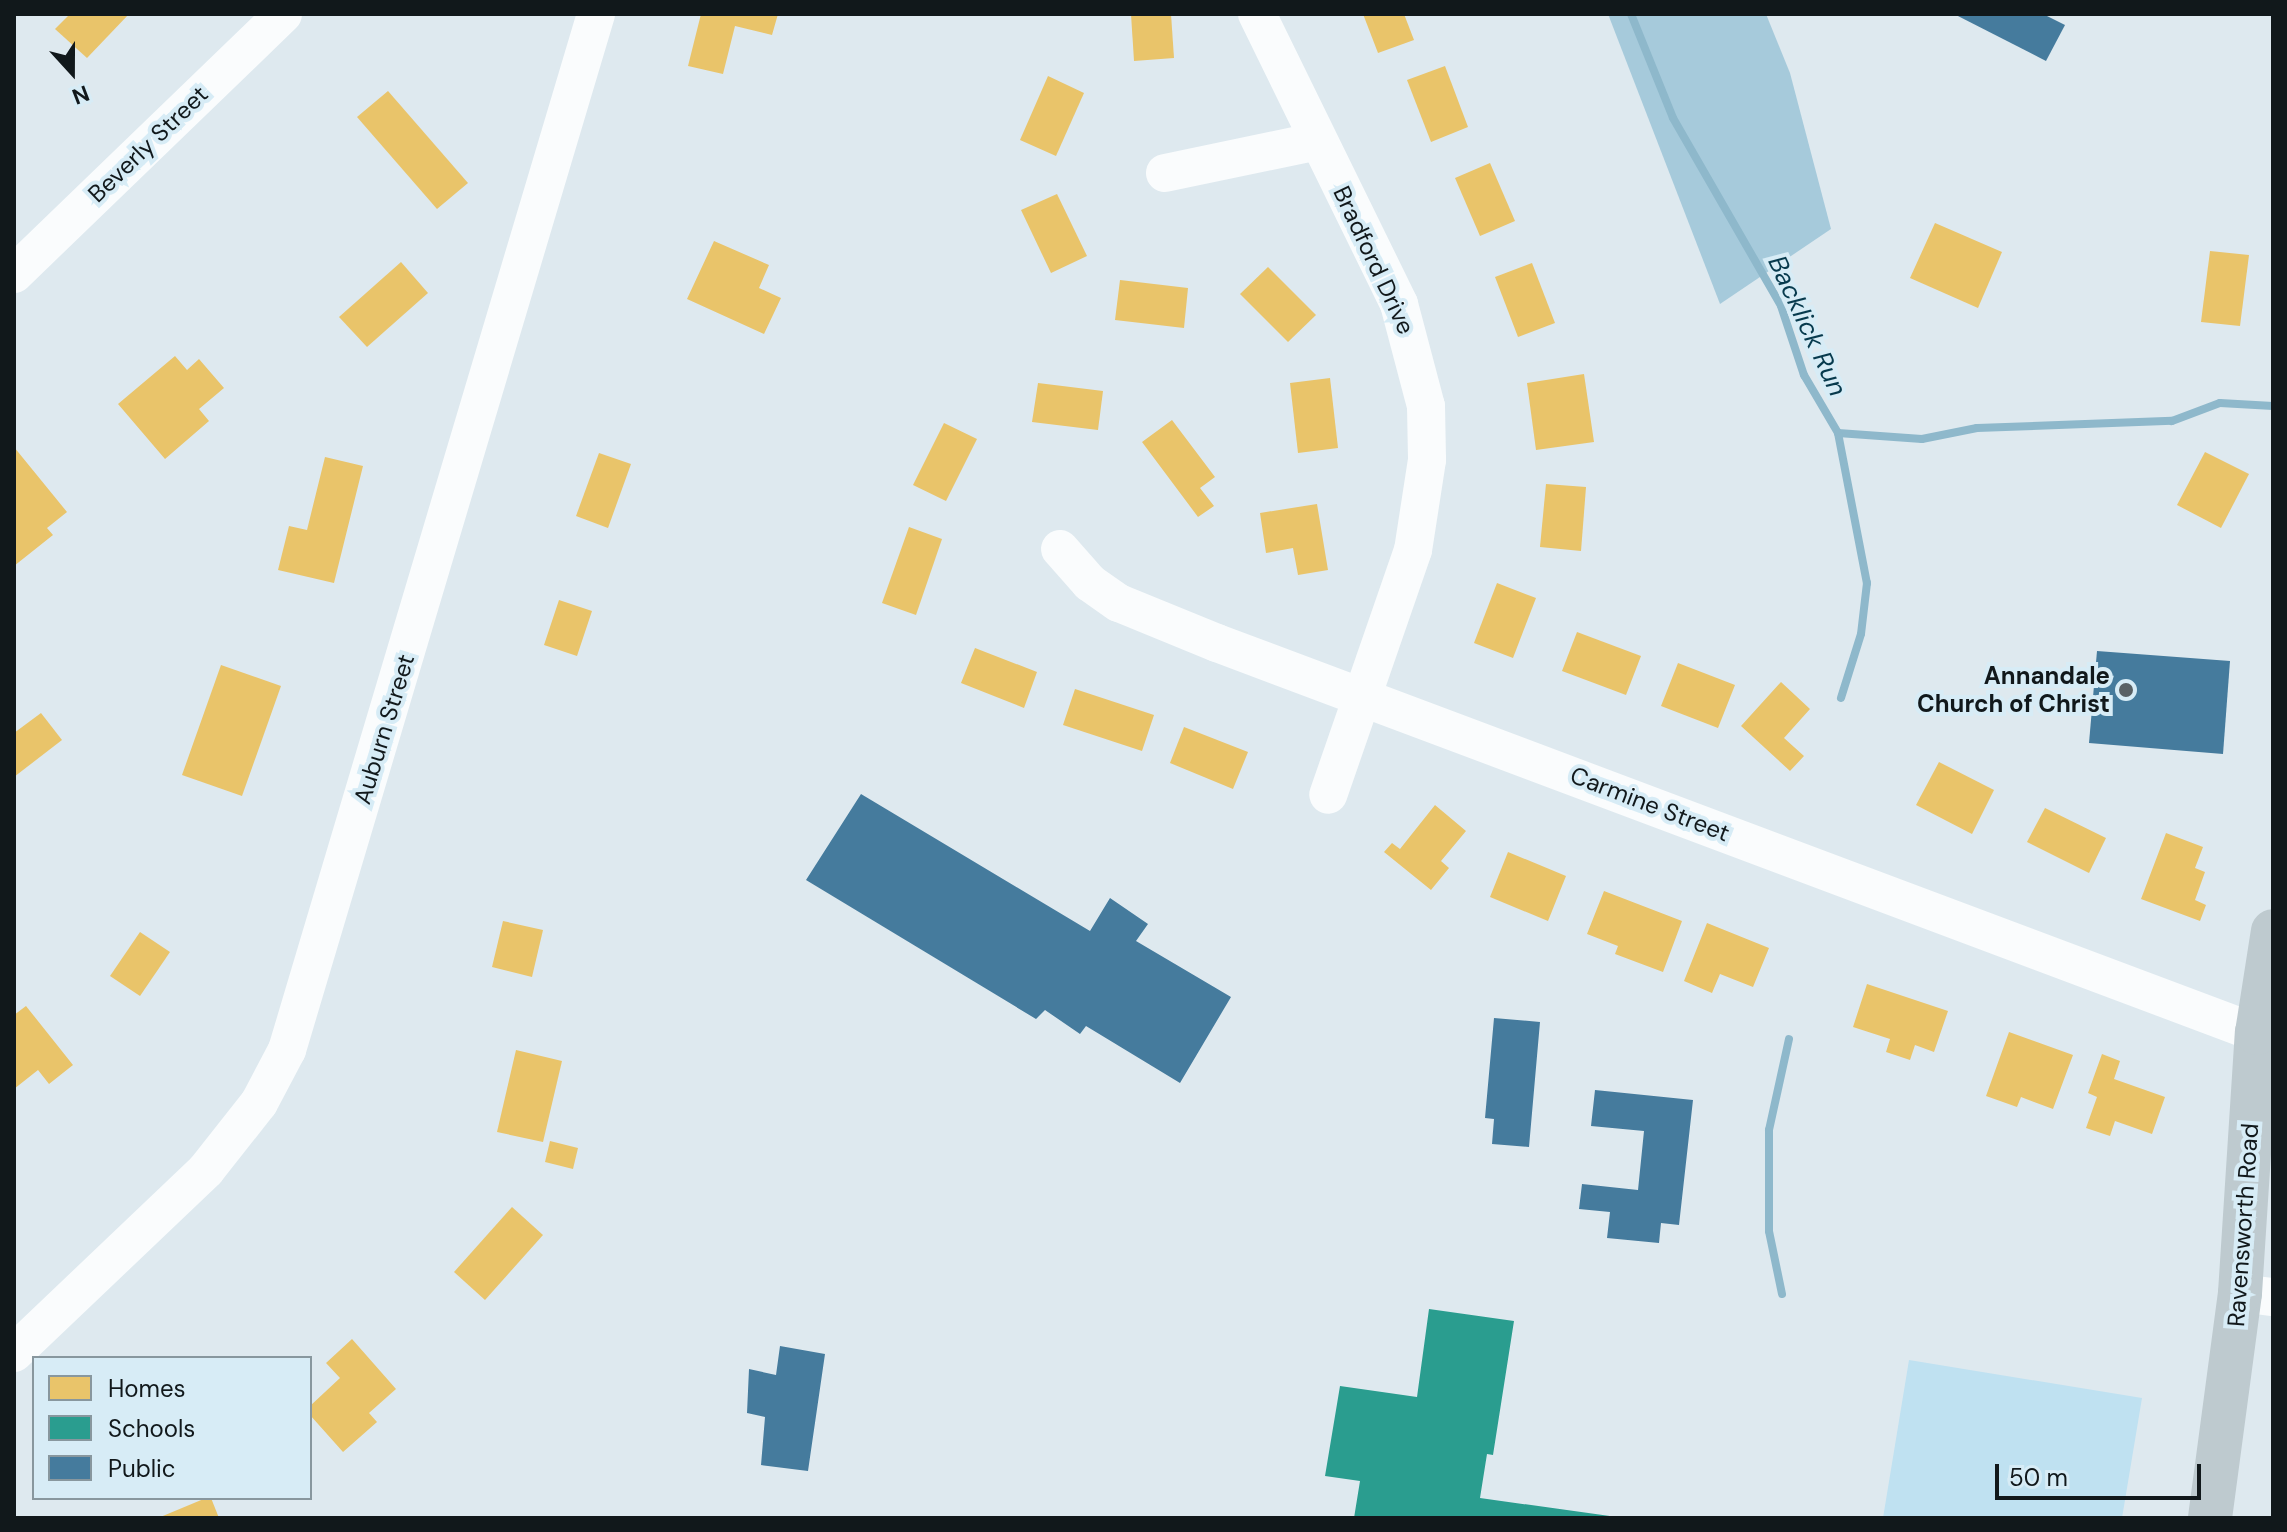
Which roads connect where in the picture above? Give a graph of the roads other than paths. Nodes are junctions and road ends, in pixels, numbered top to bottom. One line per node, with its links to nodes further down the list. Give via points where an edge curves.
1 (283, 14): 6 (street, Beverly Street)
2 (596, 14): 13 (street, Auburn Street, via 287,1050 259,1103 212,1164)
3 (1257, 14): 4 (street, Bradford Drive)
4 (1318, 141): 5 (street); 8 (street, Bradford Drive, via 1399,304 1426,406 1423,507 1413,550)
5 (1165, 173)
6 (14, 274)
7 (1060, 549): 8 (street, Carmine Street, via 1090,583 1119,603)
8 (1360, 695): 9 (street, Bradford Drive); 11 (street, Carmine Street)
9 (1328, 795)
10 (2273, 931): 11 (main road, Ravensworth Road)
11 (2257, 1033): 12 (main road, Ravensworth Road)
12 (2257, 1295): 14 (main road, Ravensworth Road)
13 (14, 1353)
14 (2210, 1518)

